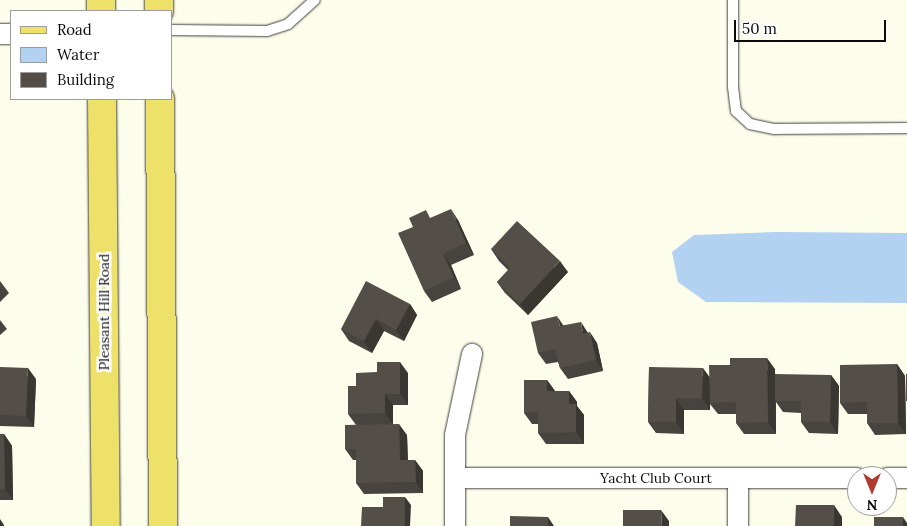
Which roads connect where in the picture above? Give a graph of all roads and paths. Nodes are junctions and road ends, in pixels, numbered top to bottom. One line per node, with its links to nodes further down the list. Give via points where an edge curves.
1 (315, 0): 3 (lane, via 288,24 266,31)
2 (732, 0): 6 (lane, via 732,87 736,111 750,124 774,129)
3 (172, 30)
4 (102, 100): 11 (main road, Pleasant Hill Road)
5 (160, 100): 12 (main road)
6 (907, 128)
7 (472, 354): 8 (street, via 456,435)
8 (455, 478): 9 (street, Yacht Club Court); 13 (street)
9 (738, 478): 10 (street, Yacht Club Court); 14 (street)
10 (847, 478)
11 (106, 526)
12 (163, 526)
13 (455, 526)
14 (738, 526)

